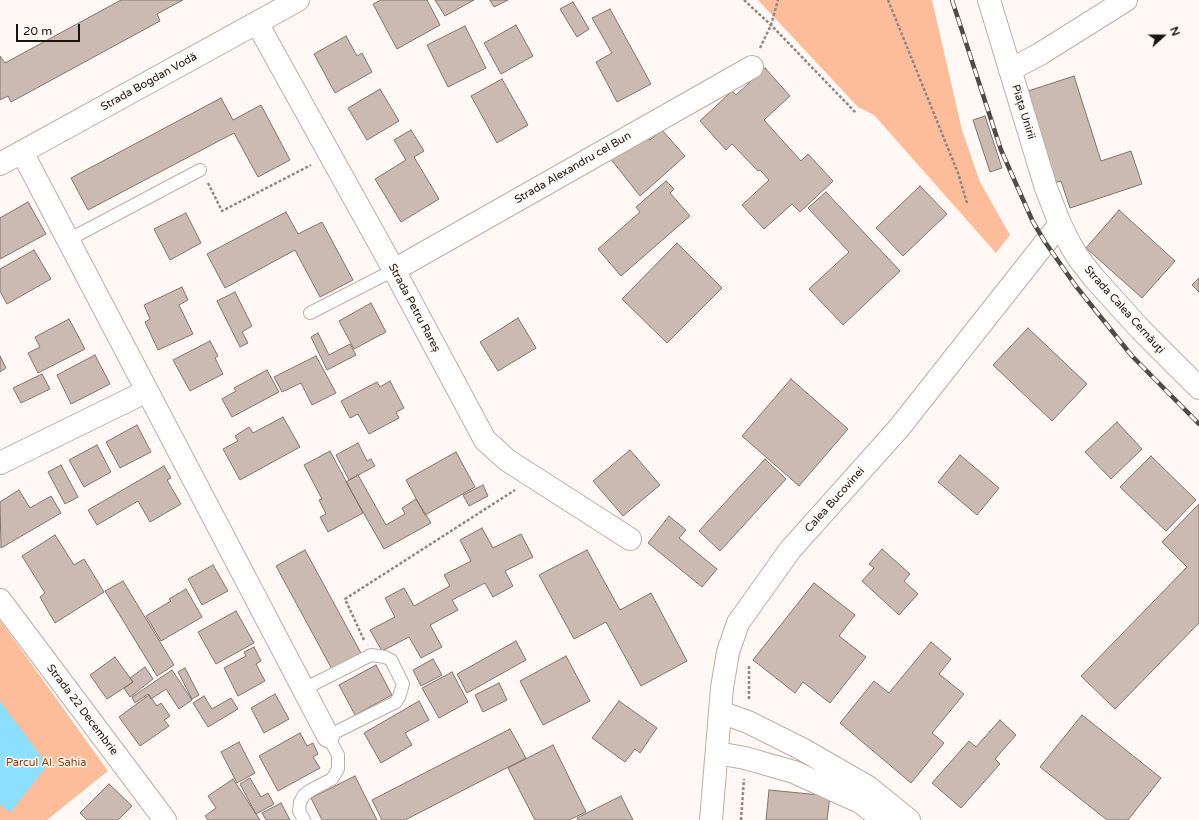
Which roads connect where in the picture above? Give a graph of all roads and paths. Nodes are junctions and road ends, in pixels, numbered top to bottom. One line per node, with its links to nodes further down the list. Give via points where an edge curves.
1 (744, 0): 8 (path)
2 (778, 0): 8 (path)
3 (888, 0): 16 (path, via 958,173)
4 (988, 0): 10 (street, Piața Unirii)
5 (1126, 0): 10 (street, via 1064,40)
6 (294, 1): 7 (street, Strada Bogdan Vodă)
7 (256, 23): 12 (street, Strada Bogdan Vodă); 13 (street, Strada Petru Rareș)
8 (770, 25): 9 (path); 11 (path)
9 (752, 67): 19 (street, Strada Alexandru cel Bun)
10 (1010, 70): 17 (street, Piața Unirii, via 1046,188)
11 (856, 112)
12 (22, 152): 14 (street, Strada Bogdan Vodă); 18 (street)
13 (330, 156): 15 (path, via 222,211); 19 (street, Strada Petru Rareș)
14 (0, 164)
15 (200, 170): 18 (lane)
16 (967, 203)
17 (1060, 224): 21 (street, Strada Calea Cernăuţi, via 1079,259 1094,278); 29 (street, Calea Bucovinei, via 899,428 790,550 756,597 738,623 728,652)
18 (68, 240): 22 (street)
19 (394, 270): 20 (lane); 24 (street, Strada Petru Rareș, via 485,440 507,460)
20 (310, 313)
21 (1199, 388)
22 (147, 391): 23 (street); 28 (street)
23 (0, 463)
24 (535, 478): 25 (street, Strada Petru Rareș); 27 (path, via 345,599)
25 (630, 539)
26 (0, 600): 32 (street, Strada 22 Decembrie)
27 (372, 655): 28 (lane); 30 (lane, via 391,660 403,684 400,697 396,702)
28 (304, 689): 30 (street)
29 (720, 712): 31 (street, Calea Bucovinei); 36 (street, via 748,722 802,749 868,787)
30 (328, 736): 33 (lane, via 338,755 338,769 332,779 304,795 299,811)
31 (717, 752): 34 (street, Calea Bucovinei); 35 (street, via 794,772 860,802)
32 (165, 820)
33 (304, 820)
34 (711, 820)
35 (884, 820)
36 (910, 820)

